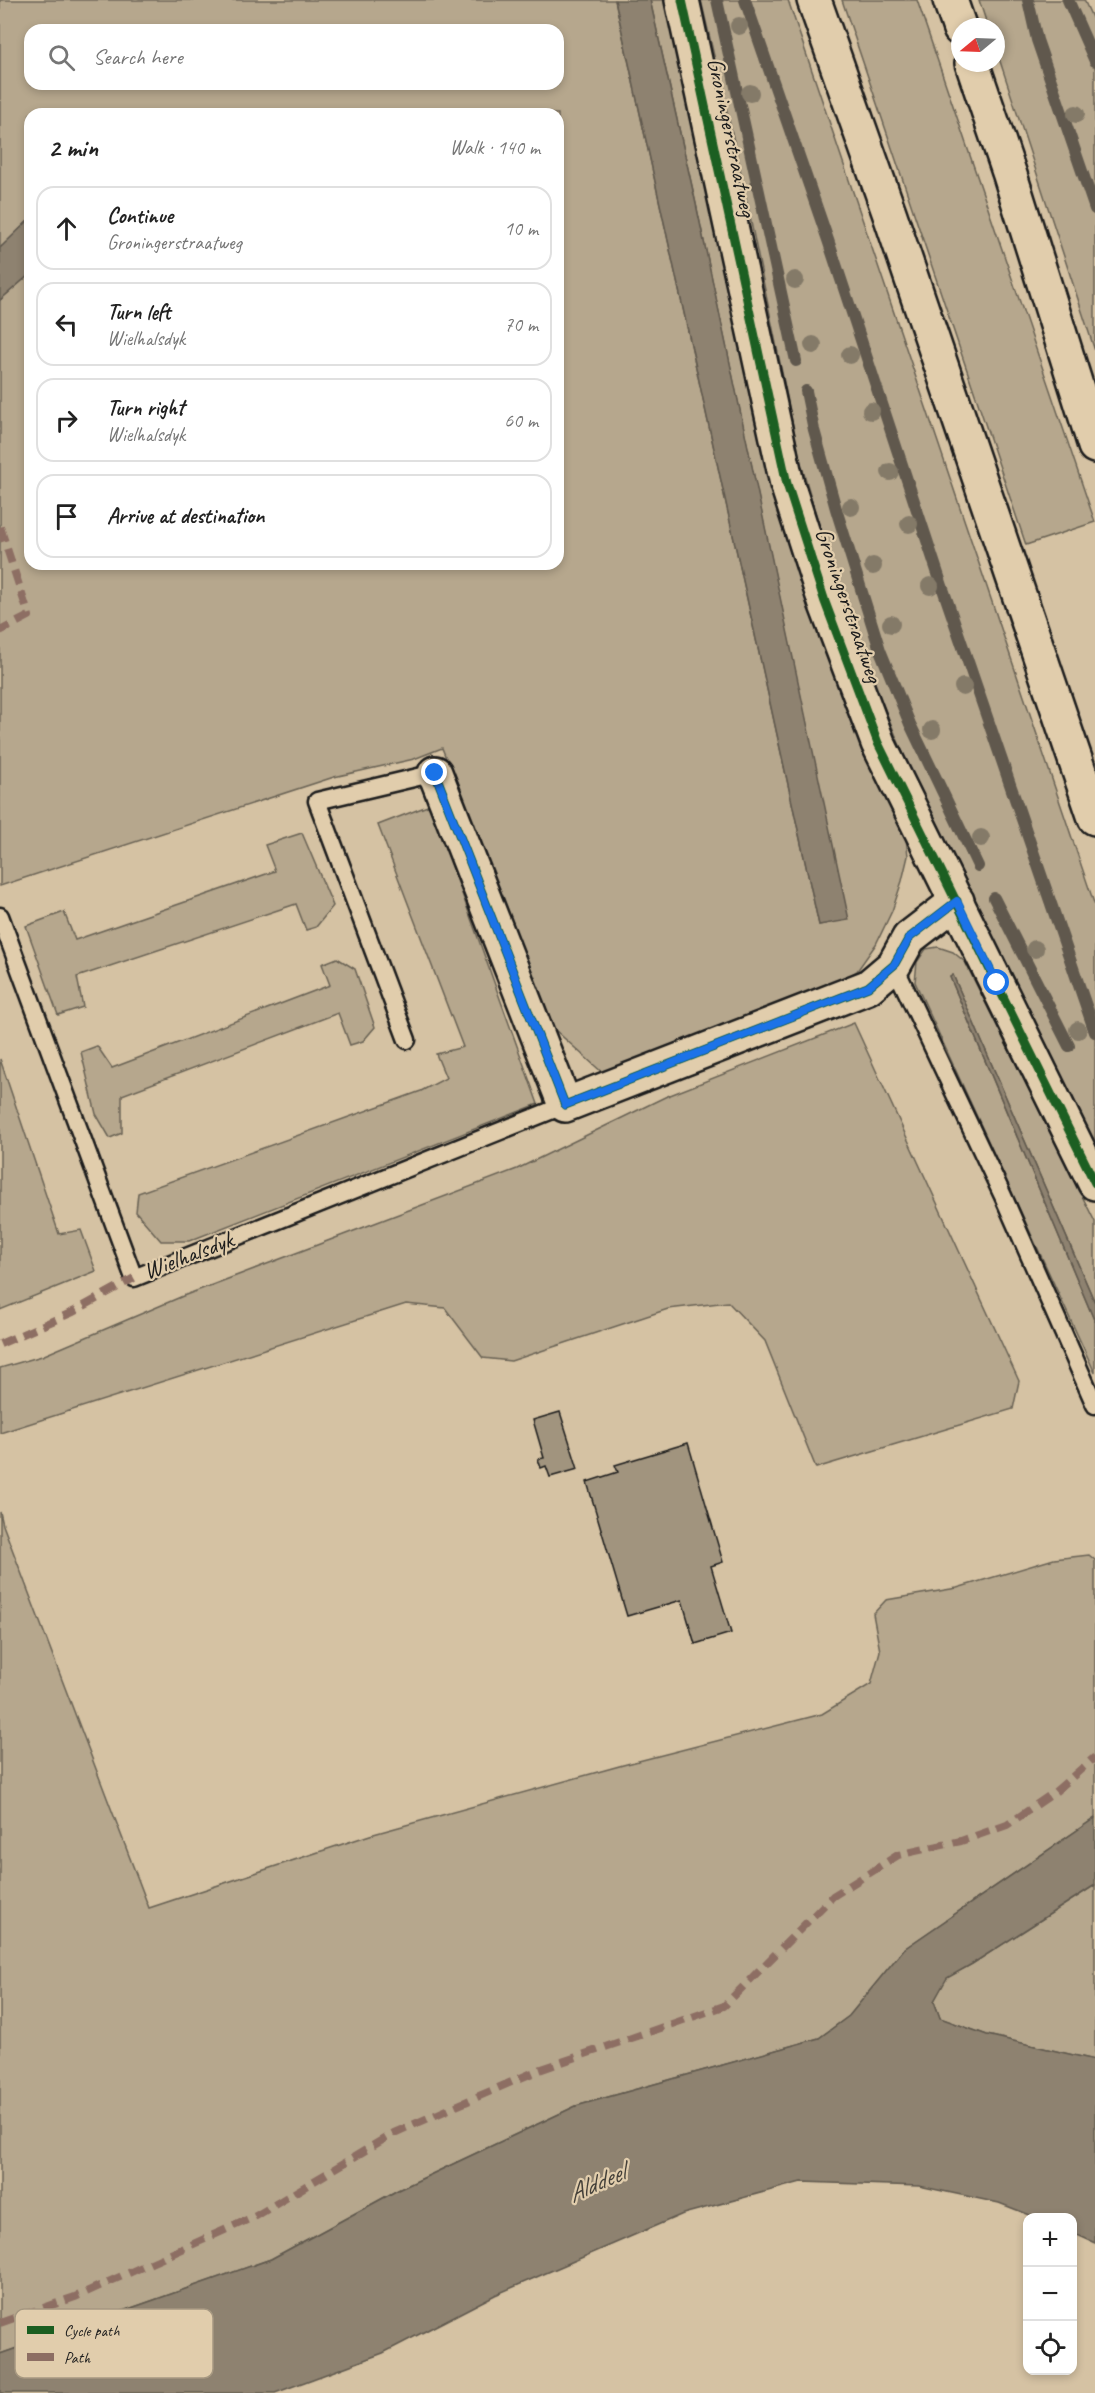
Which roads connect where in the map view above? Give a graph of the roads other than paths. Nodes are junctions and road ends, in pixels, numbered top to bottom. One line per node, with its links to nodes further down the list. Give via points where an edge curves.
1 (682, 0): 9 (main road, Groningerstraatweg, via 787,484 825,602 878,743)
2 (814, 0): 8 (main road)
3 (950, 0): 4 (main road)
4 (956, 18)
5 (975, 72): 6 (main road)
6 (1095, 446)
7 (435, 773): 12 (lane, via 317,801); 13 (main road)
8 (1095, 819)
9 (957, 901): 11 (main road, Wielhalsdyk, via 909,938); 14 (main road, Groningerstraatweg)
10 (0, 916): 13 (lane, Wielhalsdyk, via 134,1278)
11 (894, 965): 13 (main road, Wielhalsdyk, via 868,987); 15 (lane, via 1003,1196)
12 (407, 1040)
13 (565, 1105)
14 (1095, 1183)
15 (1095, 1405)

